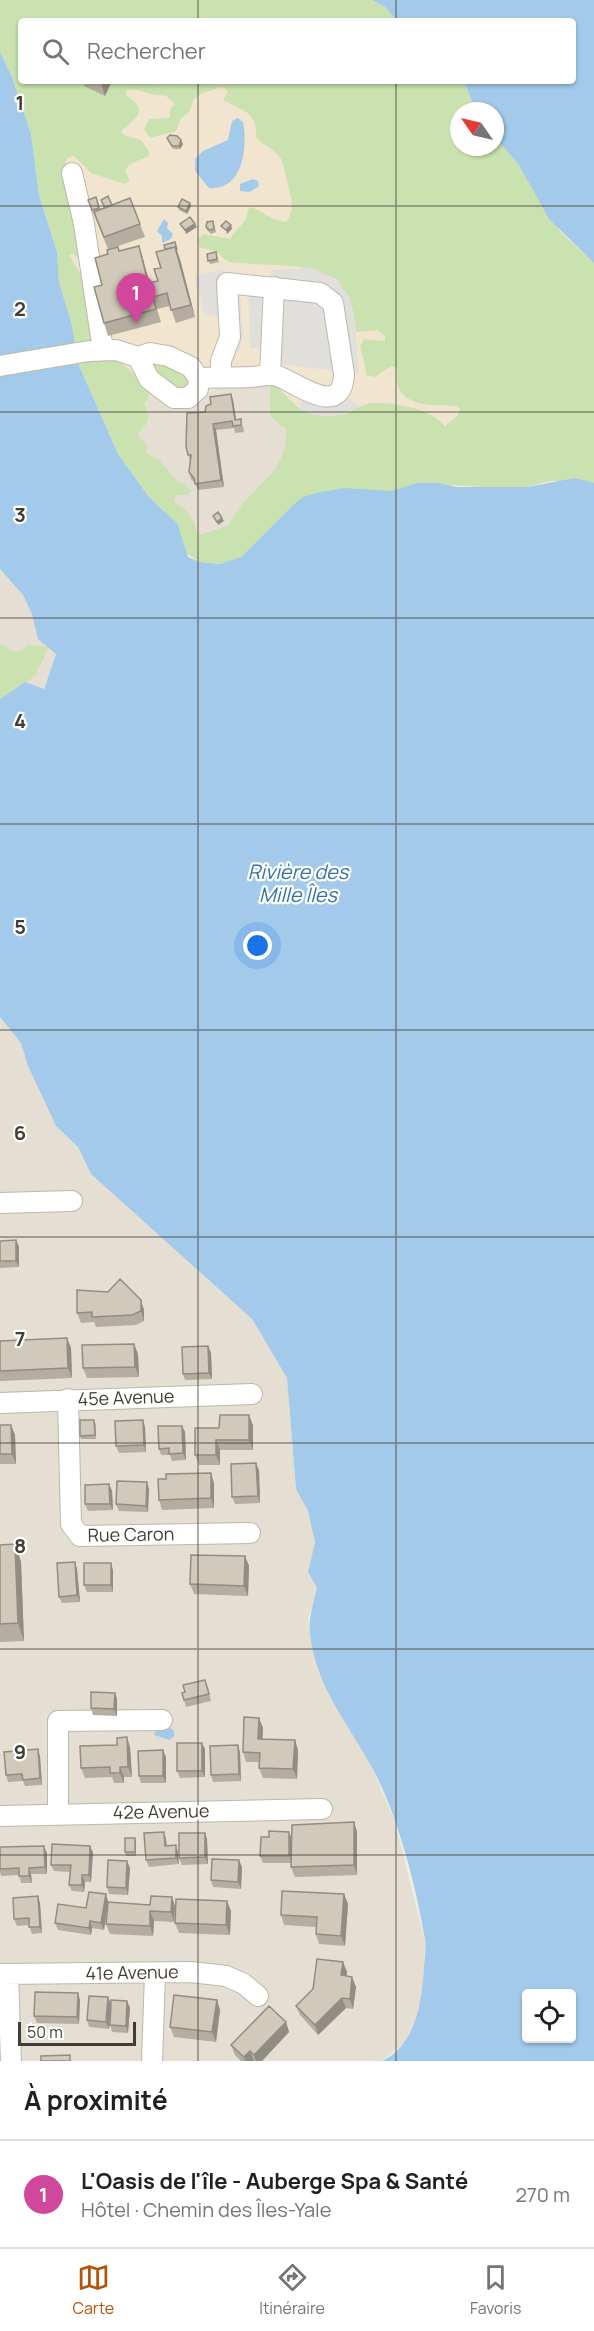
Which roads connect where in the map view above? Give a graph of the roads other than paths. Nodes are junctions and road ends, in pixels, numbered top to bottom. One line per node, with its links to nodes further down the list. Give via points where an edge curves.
1 (72, 173): 3 (street, via 84,224)
2 (274, 287): 6 (street); 6 (street, via 320,293 333,303 344,378 337,391 321,396); 7 (street, via 227,283 230,337 220,361)
3 (103, 350): 4 (street); 5 (street)
4 (138, 357): 8 (street, via 150,353 168,356 191,367); 8 (street, via 149,379 174,398 192,395 198,389)
5 (0, 366)
6 (270, 375): 7 (street)
7 (221, 377): 8 (street)
8 (199, 378)
9 (72, 1201): 10 (street)
10 (0, 1203)
11 (252, 1394): 12 (street, 45e Avenue)
12 (68, 1400): 13 (street, 45e Avenue); 14 (street, Rue Caron, via 71,1524 80,1536)
13 (0, 1402)
14 (250, 1533)
15 (162, 1720): 17 (street, via 58,1721)
16 (322, 1809): 17 (street, 42e Avenue)
17 (58, 1814): 18 (street, 42e Avenue)
18 (0, 1816)
19 (4, 1974): 20 (street, 41e Avenue); 22 (street)
20 (155, 1974): 21 (street, 41e Avenue, via 192,1972 226,1976); 23 (street)
21 (258, 1996)
22 (11, 2061)
23 (152, 2061)

